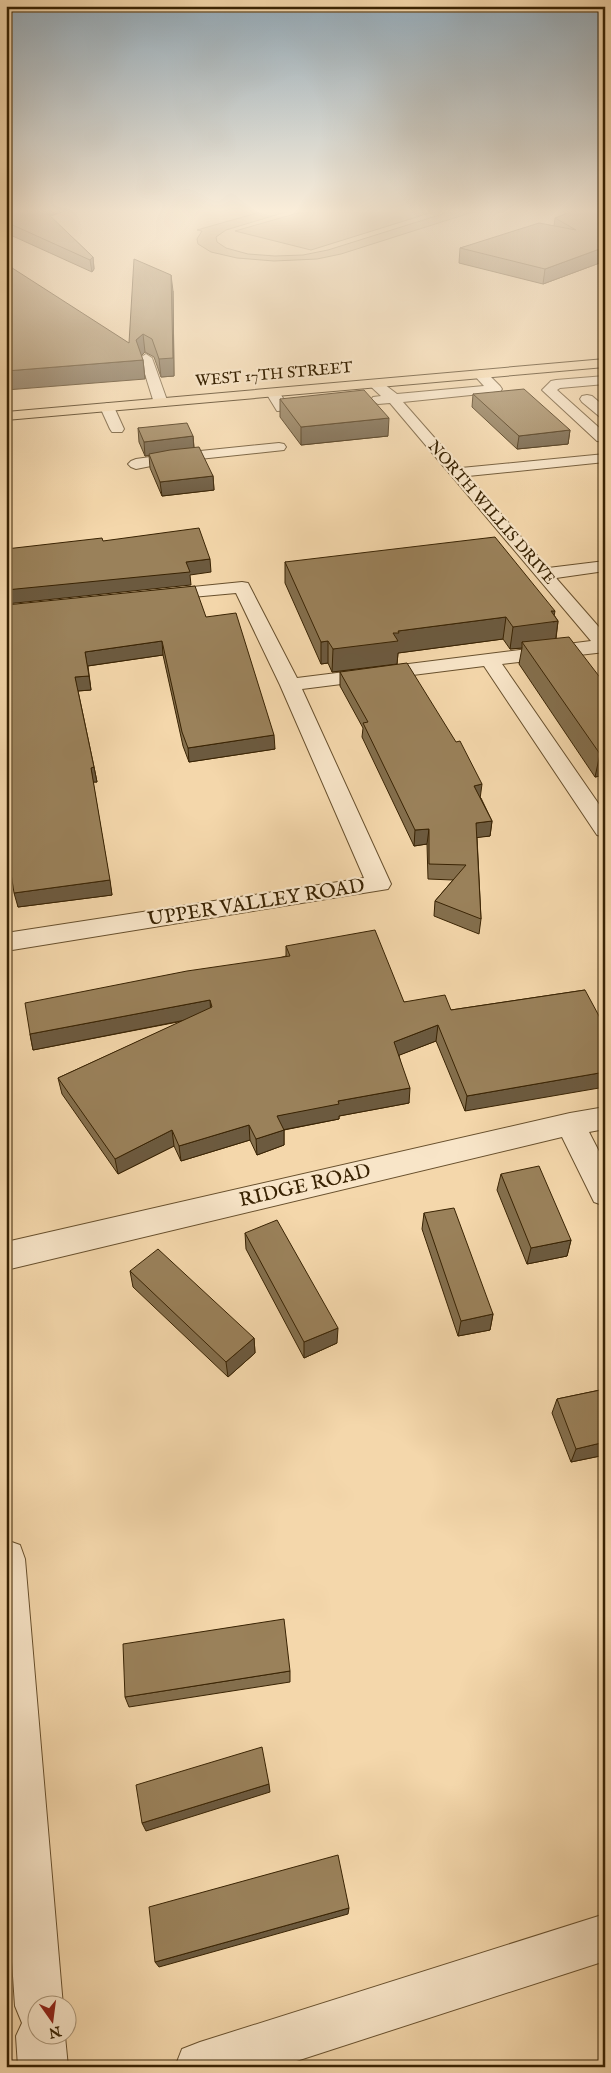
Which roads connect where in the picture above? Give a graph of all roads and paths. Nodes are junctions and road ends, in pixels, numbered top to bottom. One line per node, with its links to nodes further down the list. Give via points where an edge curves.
1 (146, 358): 13 (street)
2 (605, 363): 3 (main road, WEST 17TH STREET)
3 (538, 369): 4 (main road, WEST 17TH STREET); 7 (street)
4 (480, 374): 6 (main road, WEST 17TH STREET); 10 (street, via 495,389)
5 (605, 380): 7 (street)
6 (375, 384): 8 (main road, WEST 17TH STREET); 10 (street, NORTH WILLIS DRIVE)
7 (556, 384): 14 (street, via 548,390)
8 (273, 393): 13 (main road, WEST 17TH STREET); 15 (street, via 282,408)
9 (605, 397): 11 (street)
10 (393, 398): 12 (street); 24 (street, NORTH WILLIS DRIVE)
11 (587, 399): 14 (street); 17 (street)
12 (365, 401)
13 (161, 402): 16 (main road, WEST 17TH STREET)
14 (560, 402): 20 (street)
15 (328, 404)
16 (107, 408): 18 (main road, WEST 17TH STREET); 19 (street)
17 (605, 414)
18 (6, 416)
19 (117, 430)
20 (603, 438)
21 (279, 448): 23 (street)
22 (605, 458): 24 (street)
23 (136, 464)
24 (456, 473): 26 (street, NORTH WILLIS DRIVE)
25 (605, 566): 26 (street)
26 (543, 574): 28 (street, NORTH WILLIS DRIVE)
27 (143, 597): 30 (street, via 242,587)
28 (605, 645): 29 (street)
29 (490, 660): 30 (street); 31 (street)
30 (290, 685): 32 (street, UPPER VALLEY ROAD, via 379,884)
31 (605, 830)
32 (6, 942)
33 (605, 1118): 34 (street, RIDGE ROAD)
34 (570, 1124): 35 (street); 36 (street, RIDGE ROAD)
35 (605, 1193)
36 (6, 1256)
37 (6, 1559): 39 (street)
38 (605, 1937): 42 (street)
39 (38, 1996)
40 (42, 2046): 41 (street)
41 (43, 2067)
42 (200, 2067)

